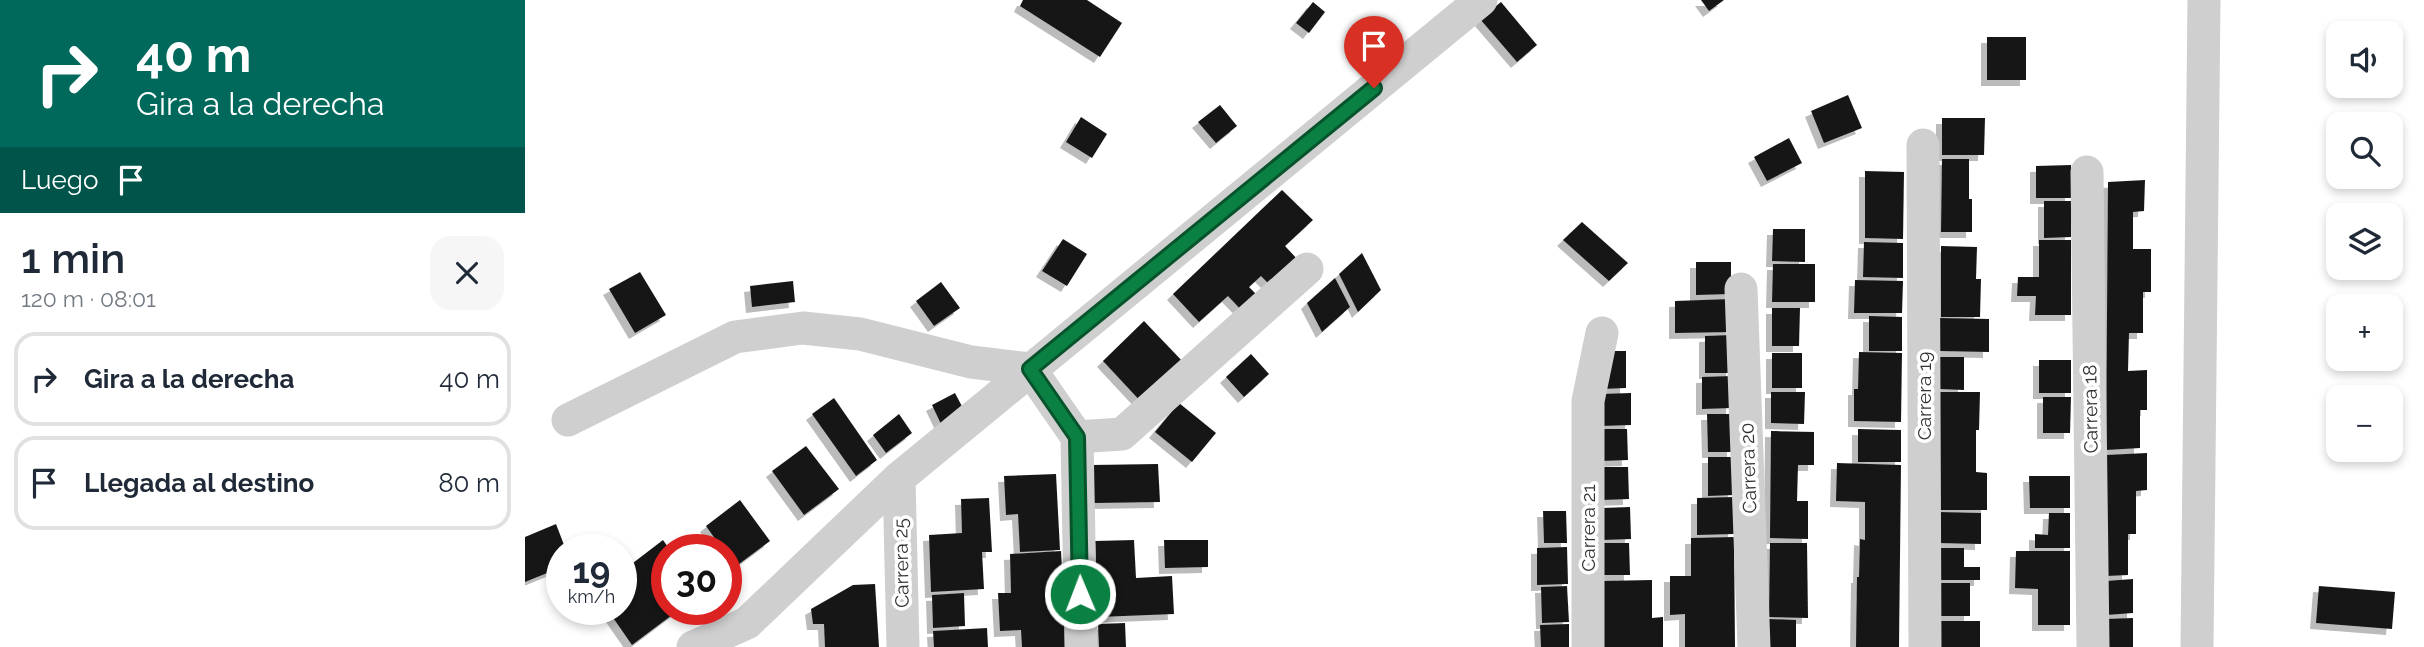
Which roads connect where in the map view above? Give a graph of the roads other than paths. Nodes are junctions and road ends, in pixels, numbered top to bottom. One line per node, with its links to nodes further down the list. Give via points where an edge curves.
1 (1481, 0): 8 (street)
2 (2204, 0): 20 (street)
3 (1923, 145): 18 (street, Carrera 19)
4 (2087, 172): 19 (street, Carrera 18)
5 (1307, 269): 10 (street, via 1122,434)
6 (1741, 289): 17 (street, Carrera 20)
7 (1602, 333): 16 (street, Carrera 21, via 1588,401)
8 (1030, 369): 9 (street, via 971,362 860,334 803,328 735,337); 10 (street); 11 (street)
9 (568, 420)
10 (1077, 437): 15 (street)
11 (899, 478): 12 (street); 14 (street, Carrera 25)
12 (745, 635): 13 (street)
13 (693, 647)
14 (903, 647)
15 (1081, 647)
16 (1588, 647)
17 (1754, 647)
18 (1925, 647)
19 (2093, 647)
20 (2197, 647)

